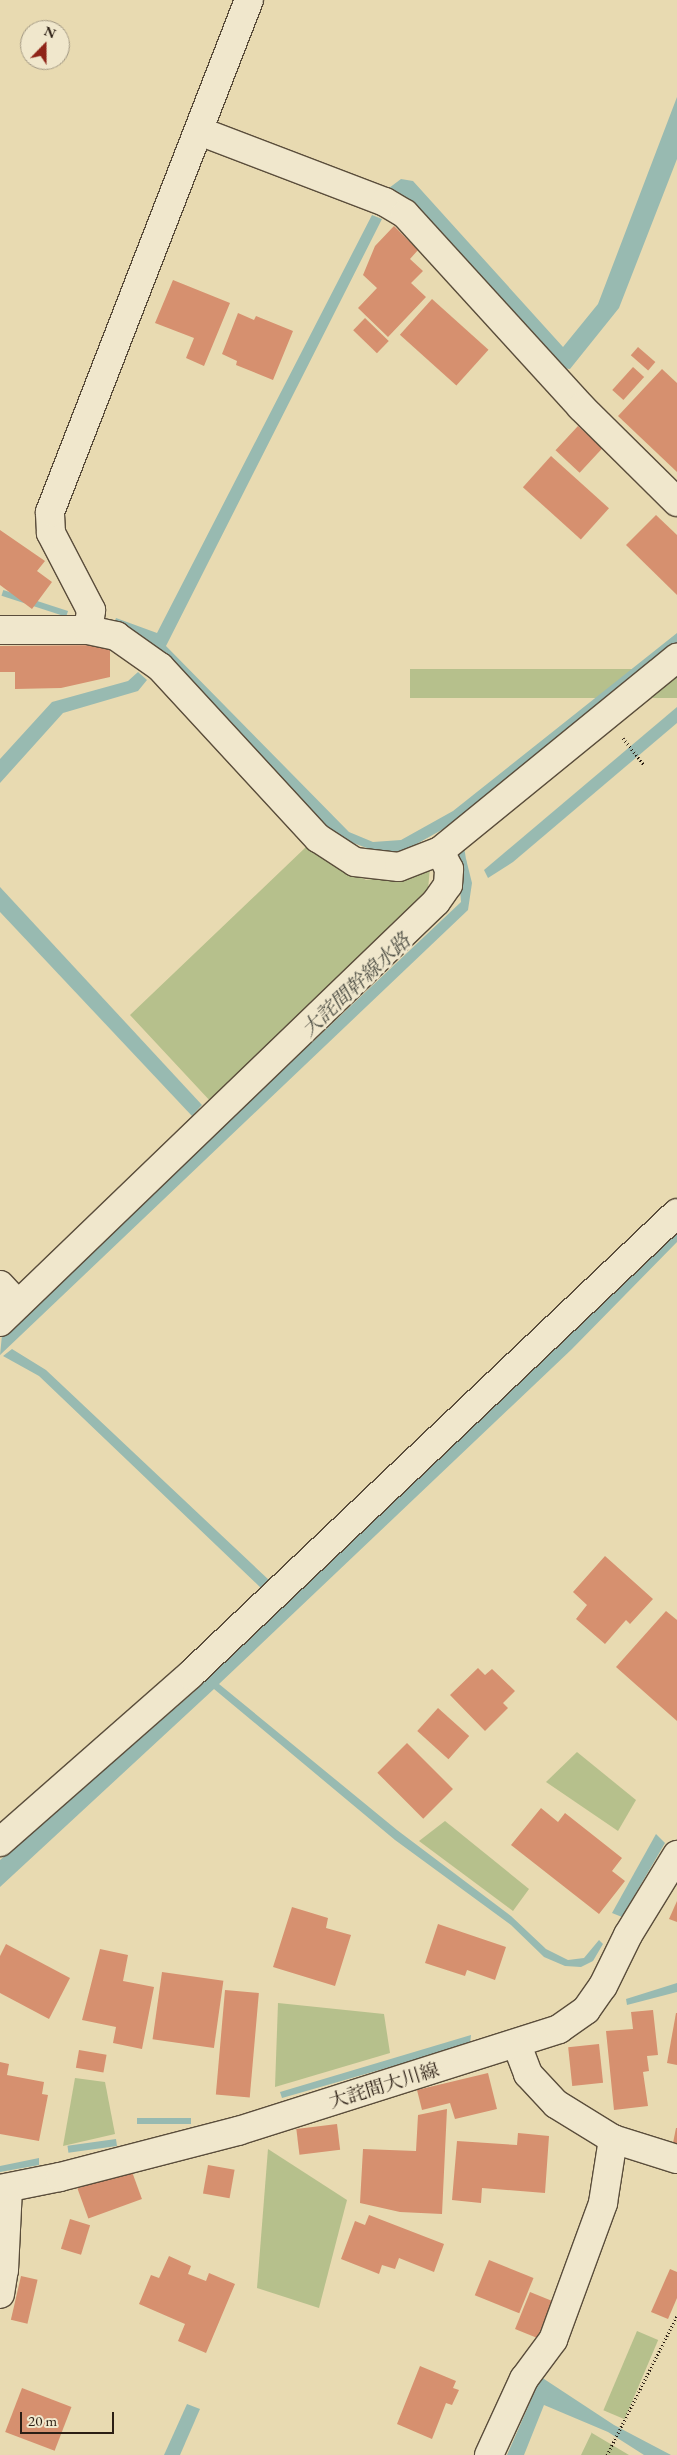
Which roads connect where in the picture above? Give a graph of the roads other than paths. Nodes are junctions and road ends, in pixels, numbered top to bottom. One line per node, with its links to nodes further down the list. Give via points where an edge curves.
1 (249, 0): 2 (street)
2 (199, 131): 3 (street, via 385,202 405,214 581,407); 5 (street, via 50,512 51,533 90,610)
3 (677, 502)
4 (0, 630): 5 (street)
5 (88, 630): 7 (street, via 116,636 160,667 318,838 355,862 399,867)
6 (677, 658): 7 (street)
7 (440, 851): 9 (street, via 449,869 448,885 436,902)
8 (677, 1213): 10 (street, via 190,1675)
9 (6, 1304)
10 (0, 1842)
11 (677, 1855): 12 (street, 大詫間大川線, via 628,1935 603,1986 586,2010 559,2029)
12 (516, 2045): 13 (street, via 528,2074 556,2104); 15 (street, 大詫間大川線, via 238,2131)
13 (612, 2139): 14 (street); 17 (street, via 602,2203 553,2340 524,2379)
14 (677, 2159)
15 (4, 2188): 16 (street, via 4,2270)
16 (0, 2294)
17 (490, 2455)

